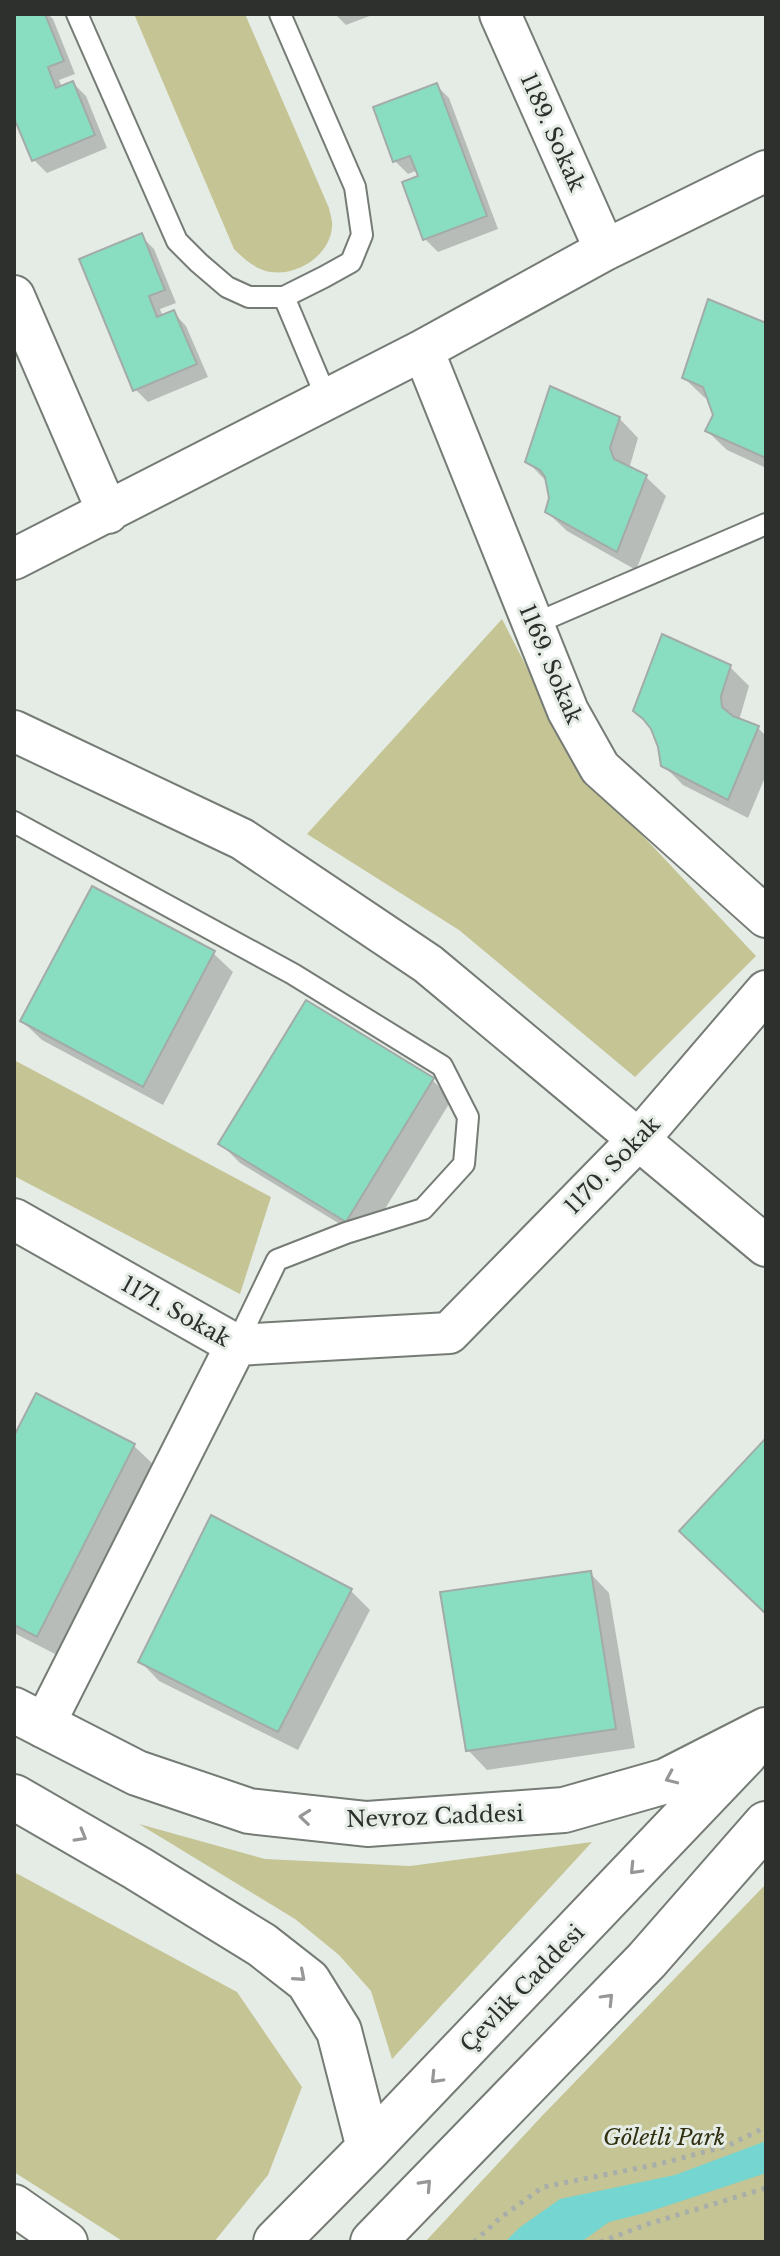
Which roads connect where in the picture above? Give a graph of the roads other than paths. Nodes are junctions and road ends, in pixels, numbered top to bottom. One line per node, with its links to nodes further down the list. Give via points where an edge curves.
1 (77, 14): 7 (lane, via 177,241 227,287 249,297)
2 (280, 14): 7 (lane, via 355,187 362,235 351,262)
3 (500, 14): 5 (street, 1189. Sokak)
4 (766, 171): 5 (street)
5 (605, 250): 8 (street)
6 (14, 296): 10 (street)
7 (284, 297): 9 (lane)
8 (423, 350): 9 (street); 13 (street, 1169. Sokak)
9 (327, 399): 10 (street)
10 (108, 513): 12 (street)
11 (766, 524): 13 (lane)
12 (14, 559)
13 (534, 624): 16 (street, 1169. Sokak, via 568,711 600,768)
14 (14, 731): 18 (street, via 242,839 428,964)
15 (14, 822): 22 (lane, via 293,974 442,1066 468,1117 464,1164 423,1209 277,1260)
16 (766, 917)
17 (766, 991): 18 (street, 1170. Sokak)
18 (639, 1139): 20 (street); 21 (street, 1170. Sokak)
19 (14, 1219): 22 (street, 1171. Sokak)
20 (763, 1237)
21 (449, 1333): 22 (street, 1171. Sokak)
22 (236, 1345): 23 (street)
23 (28, 1718): 24 (main road, Nevroz Caddesi, one-way to 23, via 666,1781 564,1810 367,1824 249,1811 137,1773)
24 (766, 1731): 27 (main road, Çevlik Caddesi, one-way to 27)
25 (14, 1797): 27 (main road, one-way to 27, via 262,1945 308,1981 339,2031)
26 (766, 1824): 31 (main road, one-way to 26, via 647,1960)
27 (369, 2148): 30 (main road, Çevlik Caddesi)
28 (14, 2205): 29 (street)
29 (67, 2242)
30 (276, 2242)
31 (373, 2242)

